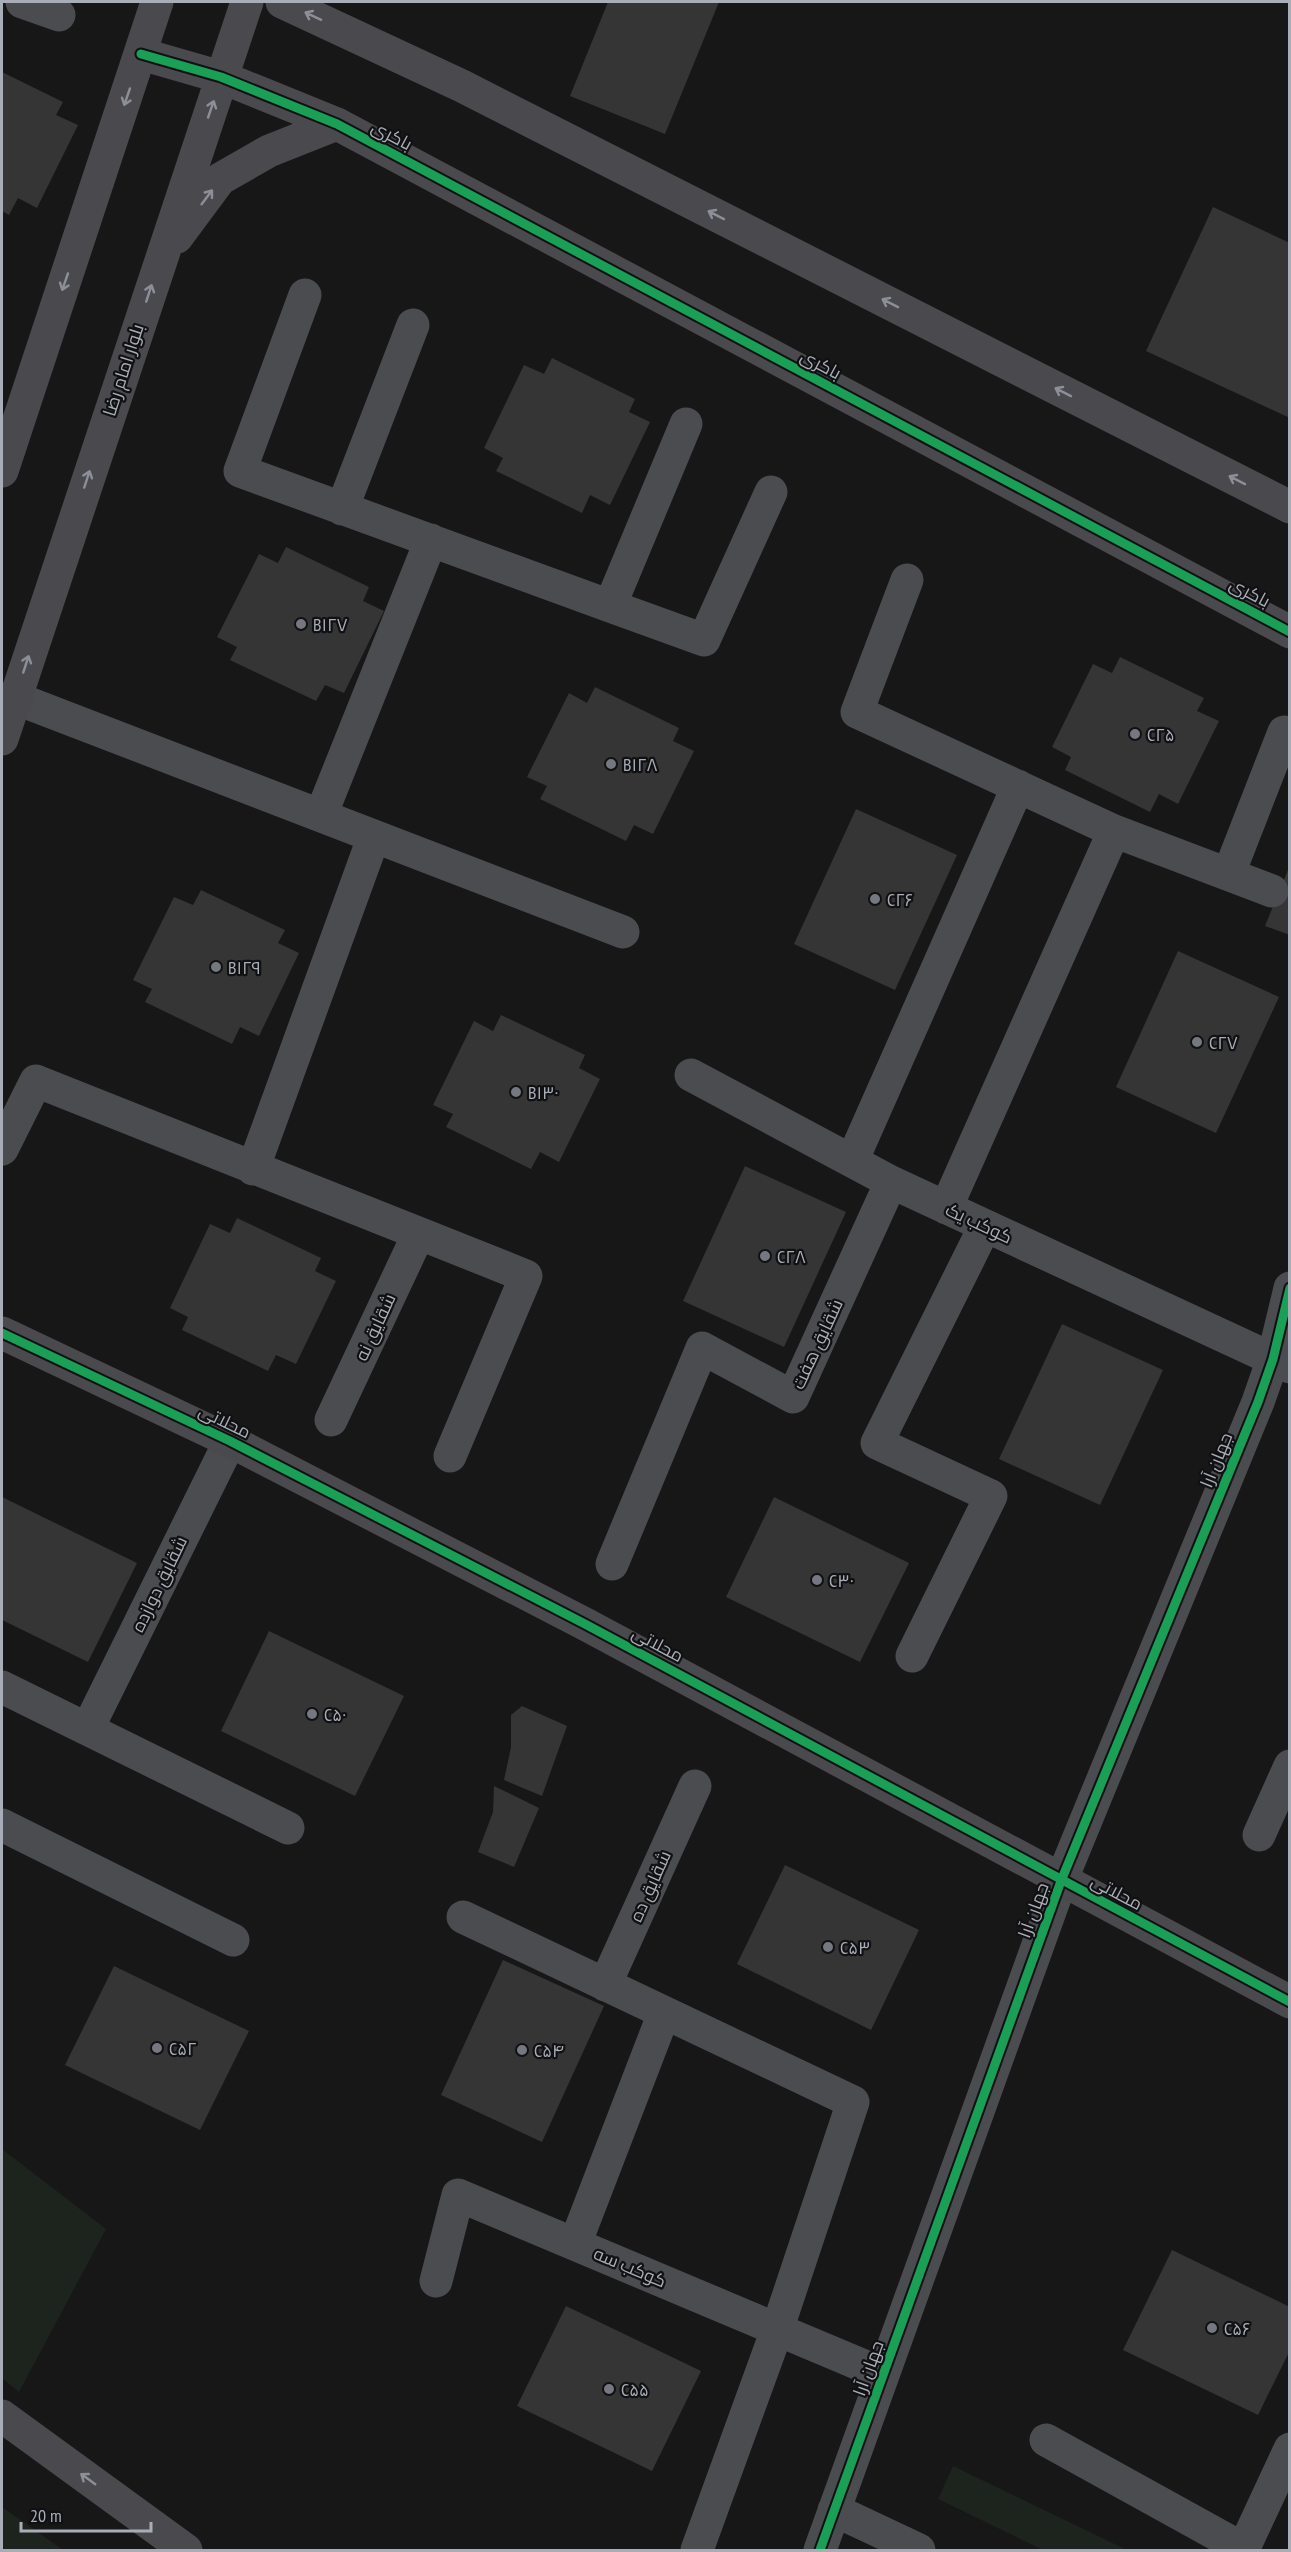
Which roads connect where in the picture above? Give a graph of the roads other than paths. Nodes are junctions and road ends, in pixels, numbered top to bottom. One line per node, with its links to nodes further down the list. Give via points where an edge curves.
1 (22, 2): 6 (street)
2 (157, 2): 8 (street)
3 (247, 2): 9 (street, بلوار امام رضا)
4 (282, 2): 7 (street, one-way to 4)
5 (336, 2): 7 (street)
6 (59, 15)
7 (382, 49): 17 (street, one-way to 7)
8 (141, 54): 9 (street, باکری); 15 (street, one-way to 15)
9 (222, 77): 10 (street, باکری); 11 (street, بلوار امام رضا, one-way to 9)
10 (337, 124): 11 (street, one-way to 10, via 220,179 269,151); 22 (street, باکری)
11 (160, 260): 23 (street, بلوار امام رضا, one-way to 11)
12 (305, 295): 18 (street, via 240,471)
13 (413, 325): 18 (street)
14 (687, 424): 21 (street)
15 (2, 471)
16 (771, 492): 21 (street, via 704,640)
17 (1290, 507)
18 (342, 509): 19 (street)
19 (431, 540): 21 (street); 27 (street)
20 (907, 580): 26 (street, via 857,712)
21 (610, 606)
22 (1290, 632)
23 (15, 698): 25 (street, بلوار امام رضا); 27 (street)
24 (1284, 732): 30 (street)
25 (2, 739)
26 (1018, 786): 28 (street); 35 (street)
27 (321, 815): 29 (street)
28 (1114, 831): 30 (street); 38 (street)
29 (374, 836): 32 (street); 36 (street)
30 (1229, 873): 31 (street)
31 (1272, 891)
32 (623, 932)
33 (691, 1074): 35 (street, کوکب یک)
34 (2, 1149): 36 (street, via 36,1081)
35 (852, 1161): 37 (street, کوکب یک)
36 (253, 1169): 40 (street)
37 (891, 1182): 38 (street, کوکب یک); 47 (street, شقایق هفت, via 793,1397 702,1348)
38 (946, 1208): 39 (street, کوکب یک)
39 (985, 1226): 43 (street, کوکب یک); 48 (street, via 878,1443 991,1496)
40 (418, 1235): 44 (street, شقایق نه); 46 (street, via 526,1276)
41 (1290, 1288): 43 (street, جهان آرا)
42 (2, 1332): 45 (street, محلاتی)
43 (1281, 1363): 56 (street, جهان آرا, via 1258,1402)
44 (331, 1420)
45 (230, 1440): 50 (street, شقایق دوازده); 56 (street, محلاتی, via 626,1646)
46 (450, 1456)
47 (612, 1564)
48 (912, 1656)
49 (2, 1687): 50 (street)
50 (88, 1728): 54 (street)
51 (1290, 1766): 55 (street)
52 (695, 1786): 59 (street, شقایق ده)
53 (2, 1825): 58 (street)
54 (288, 1828)
55 (1259, 1835)
56 (1061, 1881): 60 (street, محلاتی); 65 (street, جهان آرا)
57 (463, 1917): 59 (street)
58 (233, 1941)
59 (605, 1985): 61 (street)
60 (1290, 2002)
61 (663, 2013): 62 (street); 64 (street, via 853,2102)
62 (574, 2244): 63 (street, کوکب سه, via 458,2195); 64 (street, کوکب سه)
63 (436, 2281)
64 (777, 2330): 65 (street, کوکب سه); 71 (street)
65 (883, 2374): 69 (street, جهان آرا)
66 (2, 2416): 70 (street, one-way to 66)
67 (1046, 2440): 74 (street)
68 (1290, 2449): 74 (street)
69 (834, 2510): 72 (street, جهان آرا); 73 (street)
70 (186, 2550)
71 (697, 2550)
72 (820, 2550)
73 (919, 2550)
74 (1244, 2550)

